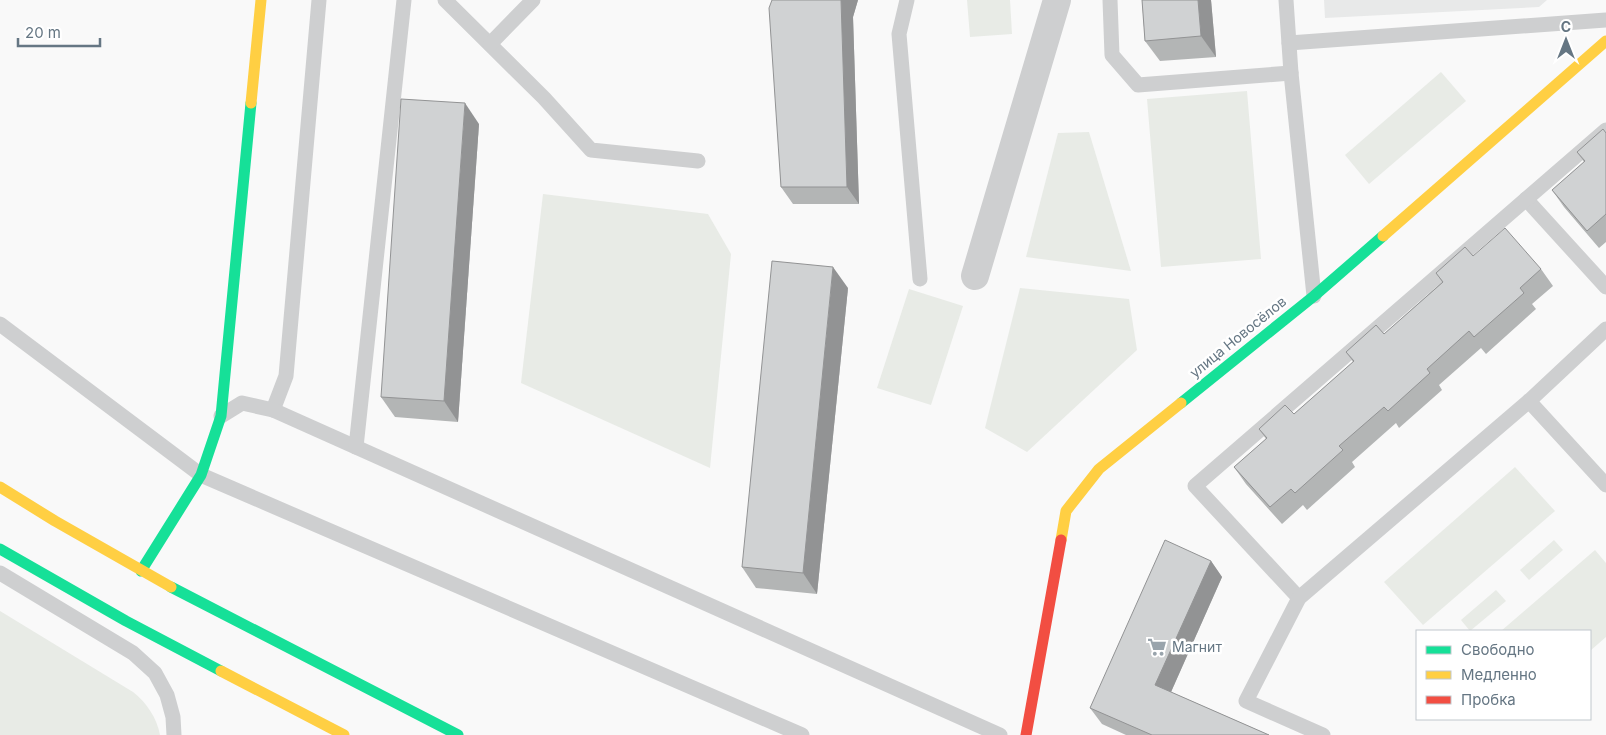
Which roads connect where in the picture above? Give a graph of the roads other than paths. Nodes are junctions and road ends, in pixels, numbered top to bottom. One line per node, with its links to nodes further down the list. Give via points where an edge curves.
1 (262, 0): 26 (main road)
2 (319, 0): 25 (lane, via 286,376)
3 (404, 0): 27 (lane)
4 (445, 0): 13 (lane)
5 (533, 0): 13 (lane)
6 (907, 0): 19 (lane, via 899,34)
7 (1057, 0): 18 (street)
8 (1110, 0): 14 (lane, via 1112,55 1138,85)
9 (1286, 0): 12 (lane)
10 (1606, 20): 12 (lane)
11 (1606, 40): 21 (main road, улица Новосёлов)
12 (1289, 43): 14 (lane)
13 (490, 44): 16 (lane, via 590,150)
14 (1291, 73): 21 (lane)
15 (1606, 130): 17 (lane)
16 (698, 161)
17 (1526, 199): 20 (lane); 34 (lane, via 1196,486)
18 (975, 276)
19 (920, 279)
20 (1606, 287)
21 (1314, 296): 40 (main road, улица Новосёлов, via 1099,468 1066,512)
22 (0, 324): 28 (lane)
23 (1606, 329): 24 (lane)
24 (1530, 401): 29 (lane); 34 (lane)
25 (273, 410): 26 (lane, via 242,403); 27 (lane)
26 (221, 416): 28 (main road)
27 (356, 447): 39 (lane)
28 (201, 474): 32 (main road); 38 (lane)
29 (1606, 485)
30 (0, 487): 32 (main road)
31 (0, 549): 36 (main road, via 134,626)
32 (141, 571): 37 (main road)
33 (0, 573): 35 (lane, via 133,652 155,673 167,695)
34 (1298, 598): 41 (lane, via 1246,701)
35 (174, 735)
36 (344, 735)
37 (458, 735)
38 (802, 735)
39 (1000, 735)
40 (1026, 735)
41 (1323, 735)

